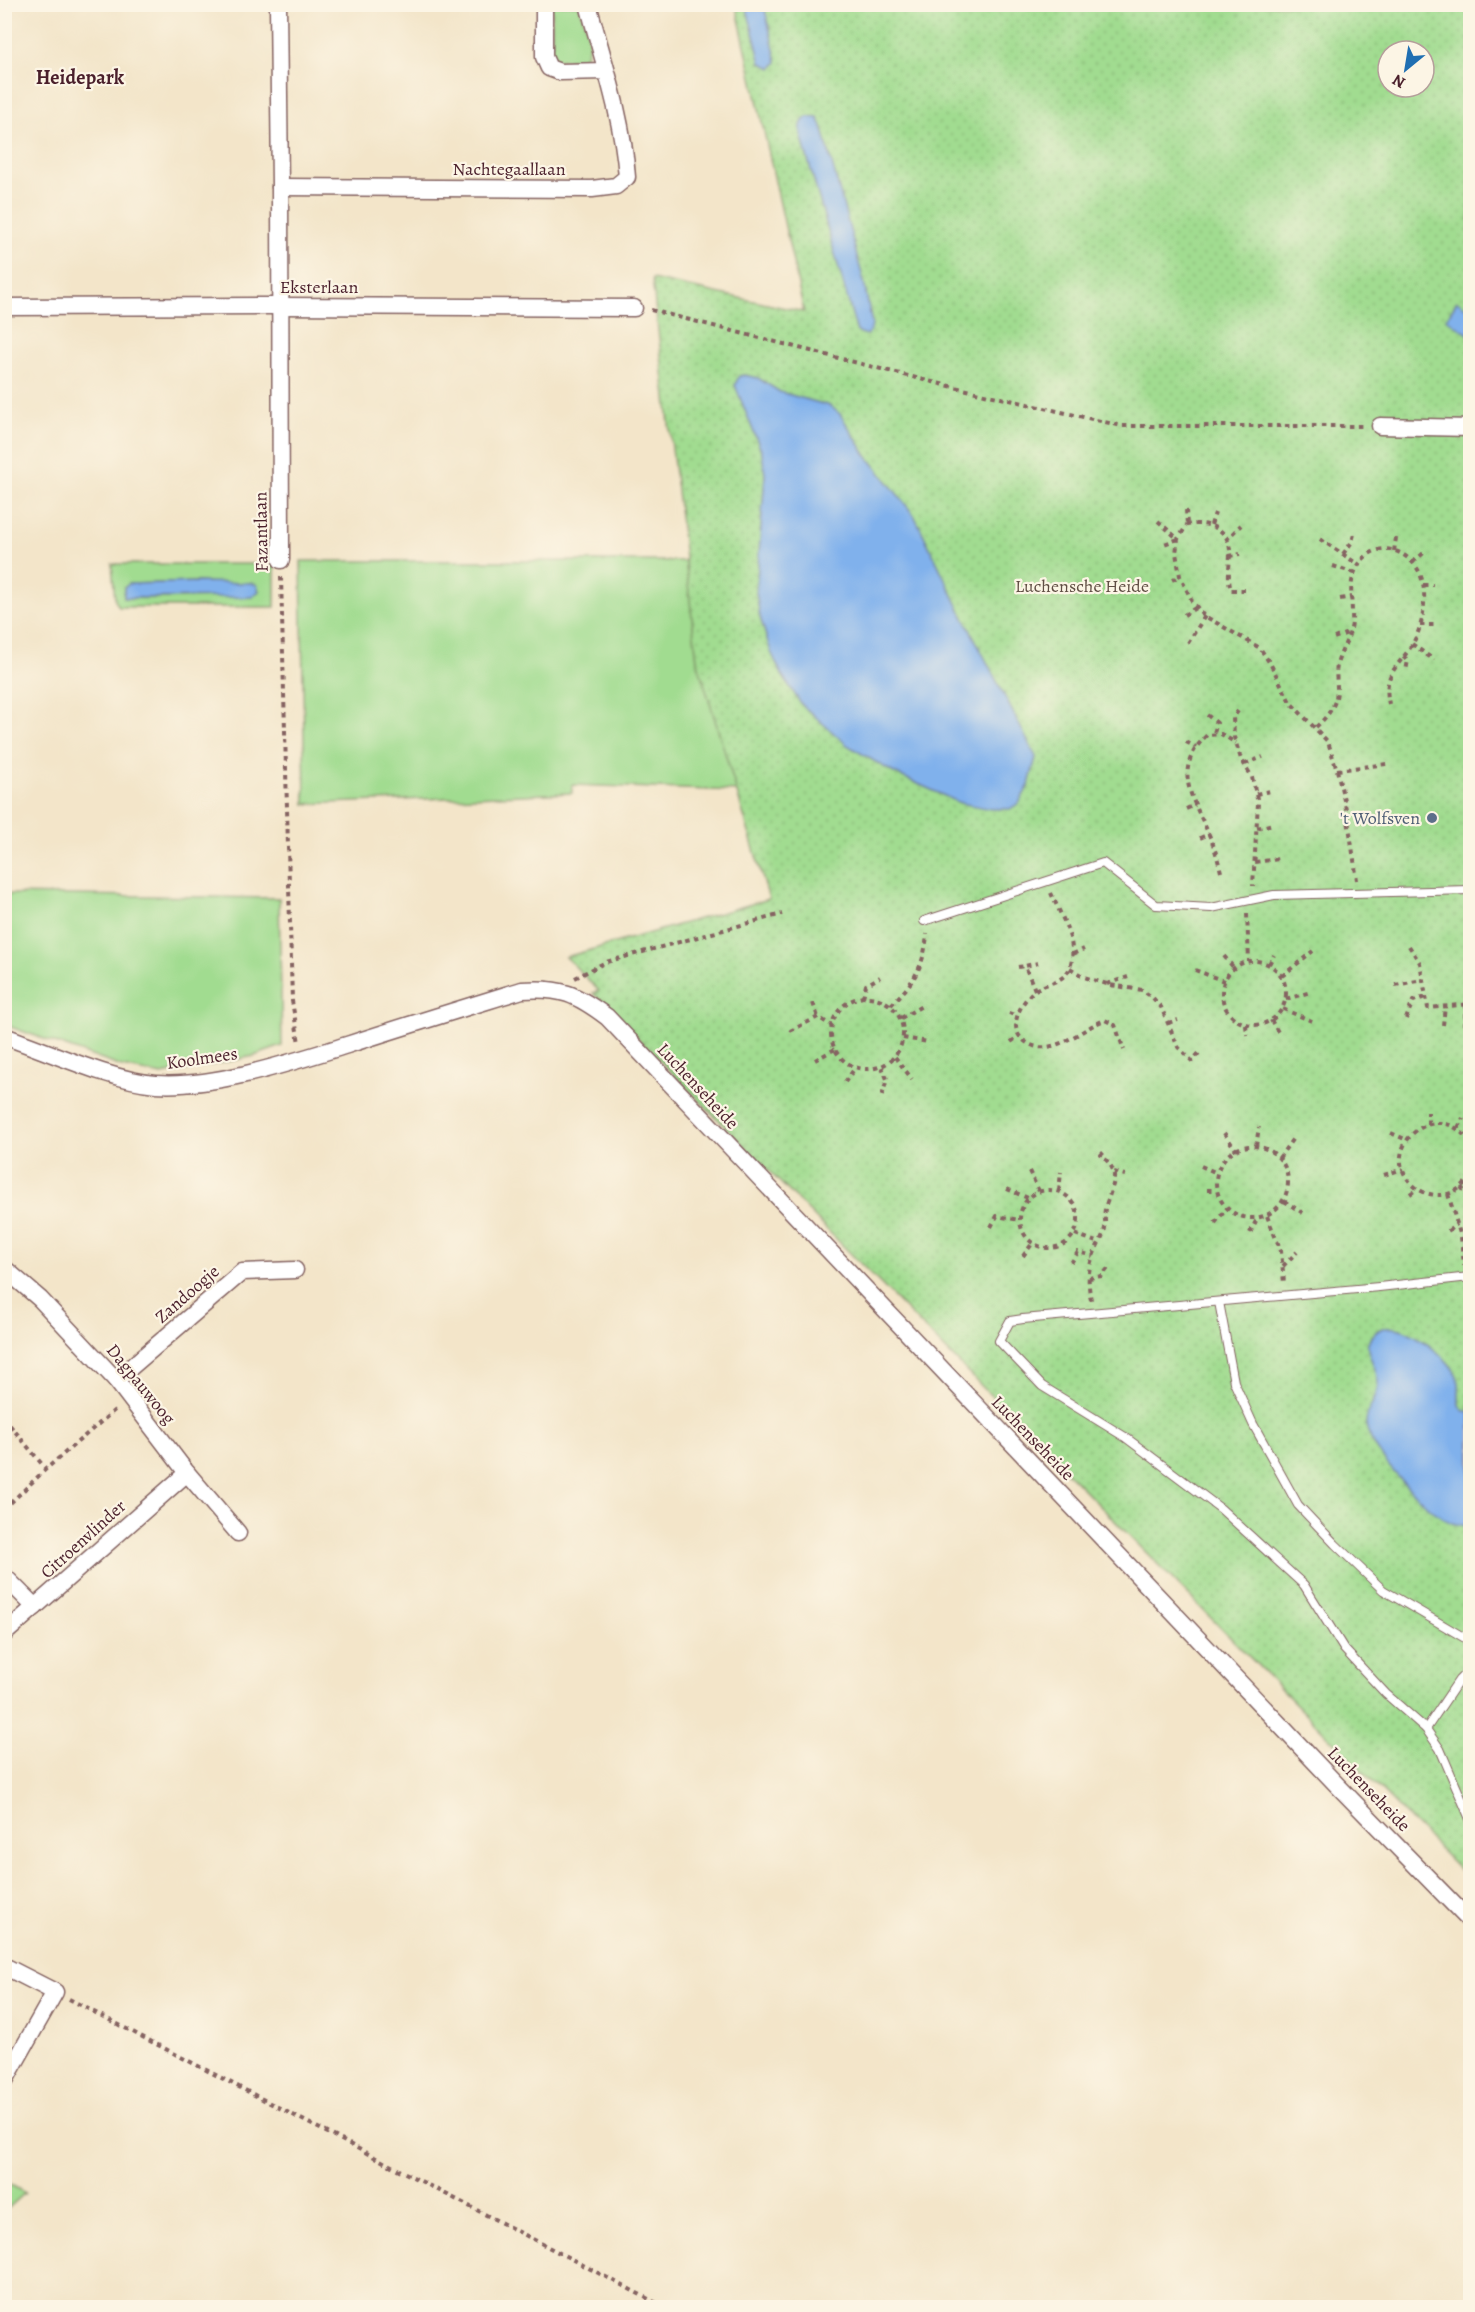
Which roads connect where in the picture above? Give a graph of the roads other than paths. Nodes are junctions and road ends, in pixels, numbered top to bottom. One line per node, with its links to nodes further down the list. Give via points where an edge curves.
1 (278, 4): 5 (street, Fazantlaan)
2 (544, 4): 4 (street, via 544,57 549,68 560,72)
3 (588, 4): 4 (street, Nachtegaallaan)
4 (606, 71): 5 (street, Nachtegaallaan, via 627,177 616,186)
5 (280, 187): 6 (street, Fazantlaan)
6 (279, 306): 7 (street, Eksterlaan); 8 (street, Eksterlaan); 11 (street, Fazantlaan)
7 (4, 307)
8 (634, 308)
9 (1380, 426): 10 (street)
10 (1470, 428)
11 (281, 560)
12 (1470, 890): 13 (lane, via 1274,895 1211,908 1156,905 1103,863)
13 (924, 921)
14 (4, 1036): 15 (street, Koolmees, via 130,1080 158,1084 213,1080)
15 (302, 1059): 30 (street, Luchenseheide, via 522,990 561,991 607,1017)
16 (4, 1268): 20 (street, Dagpauwoog, via 40,1299)
17 (295, 1270): 20 (street, Zandoogje, via 242,1272)
18 (1468, 1277): 19 (lane)
19 (1219, 1302): 26 (lane, via 1234,1382 1298,1505 1383,1590); 28 (lane, via 1011,1321 999,1341 1042,1386 1125,1437 1221,1509 1304,1585 1344,1649)
20 (116, 1380): 21 (street, Dagpauwoog)
21 (186, 1473): 22 (street, Dagpauwoog); 24 (street, Citroenvlinder)
22 (238, 1533)
23 (4, 1576): 24 (street)
24 (35, 1608): 25 (street, Citroenvlinder)
25 (4, 1634)
26 (1470, 1641)
27 (1470, 1669): 28 (lane)
28 (1426, 1729): 29 (lane, via 1440,1749)
29 (1470, 1819)
30 (1470, 1922)
31 (4, 1966): 32 (street, via 55,1992)
32 (4, 2082)

